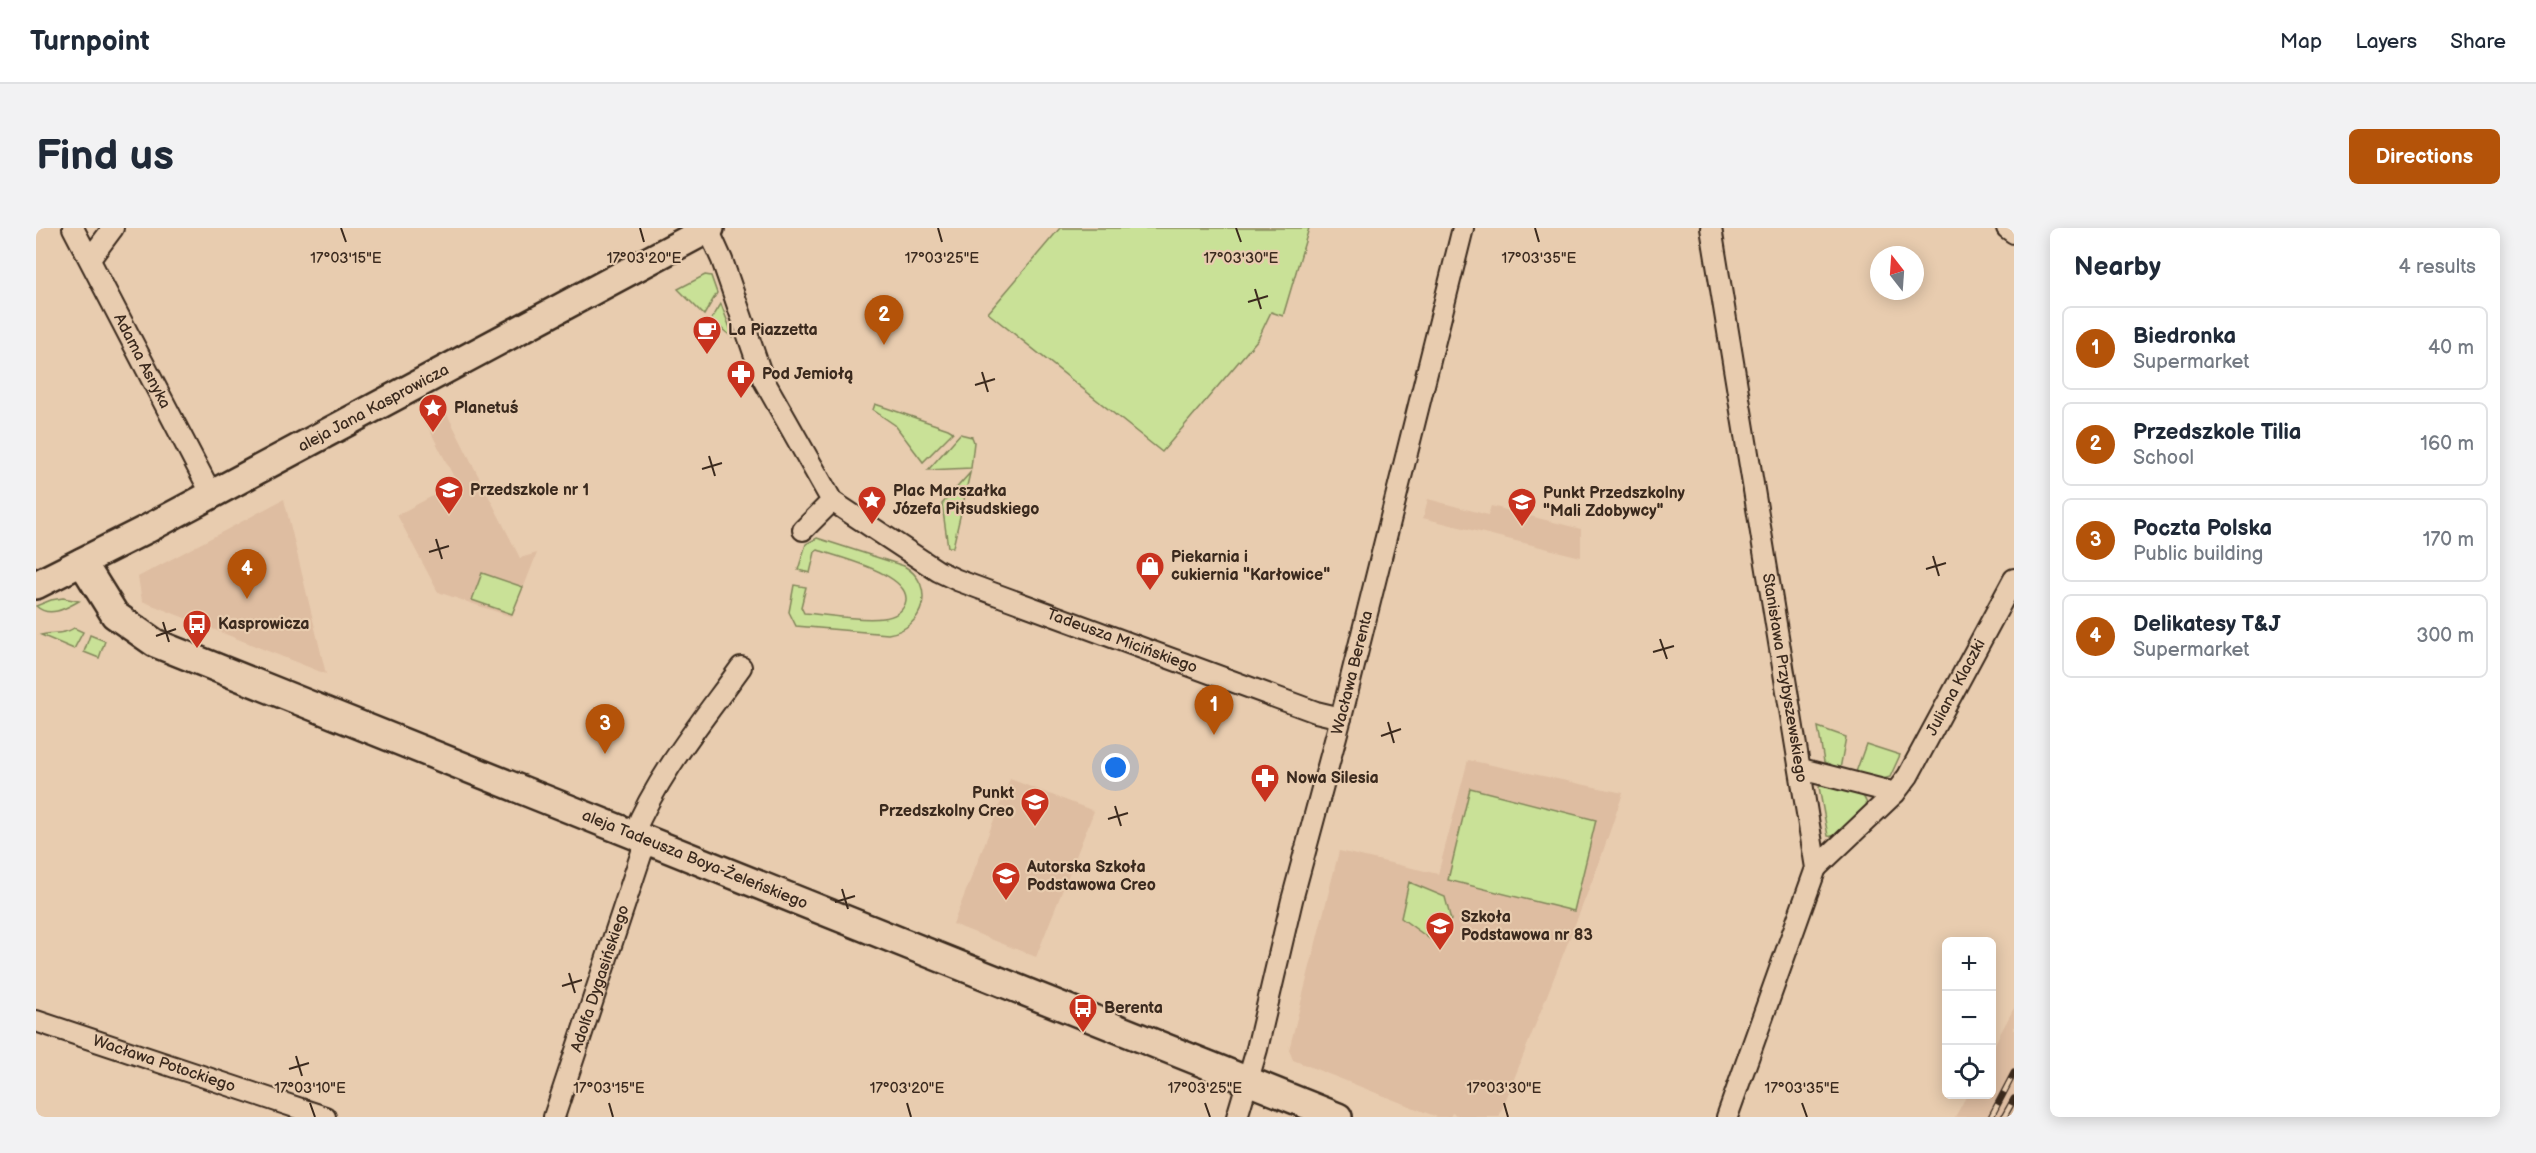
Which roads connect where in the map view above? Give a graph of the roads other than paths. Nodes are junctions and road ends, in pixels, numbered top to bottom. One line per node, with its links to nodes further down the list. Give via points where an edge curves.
1 (74, 228): 8 (street, Adama Asnyka)
2 (113, 228): 8 (street)
3 (1463, 228): 16 (street, Wacława Berenta)
4 (1711, 228): 17 (street, Stanisława Przybyszewskiego)
5 (2007, 228): 7 (street)
6 (709, 229): 9 (street, aleja Jana Kasprowicza); 10 (street, via 763,380)
7 (2014, 233)
8 (90, 259): 9 (street, Adama Asnyka)
9 (212, 495): 12 (street, aleja Jana Kasprowicza)
10 (832, 501): 11 (street); 16 (street, Tadeusza Micińskiego, via 957,580)
11 (803, 530)
12 (82, 562): 14 (street, aleja Jana Kasprowicza); 19 (street, aleja Tadeusza Boya-Żeleńskiego, via 115,615 154,643)
13 (2014, 579): 18 (street, Juliana Klaczki)
14 (36, 585)
15 (741, 667): 19 (street, Adolfa Dygasińskiego, via 646,807)
16 (1341, 718): 22 (street, Wacława Berenta)
17 (1801, 769): 18 (street); 20 (street, Stanisława Przybyszewskiego)
18 (1895, 793): 20 (street, Juliana Klaczki)
19 (639, 838): 22 (street, aleja Tadeusza Boya-Żeleńskiego); 24 (street, Adolfa Dygasińskiego)
20 (1816, 868): 27 (street, Stanisława Przybyszewskiego)
21 (36, 1021): 23 (street, Wacława Potockiego)
22 (1247, 1080): 25 (street, Wacława Berenta); 26 (street, aleja Tadeusza Boya-Żeleńskiego)
23 (325, 1117)
24 (554, 1117)
25 (1237, 1117)
26 (1338, 1117)
27 (1727, 1117)

